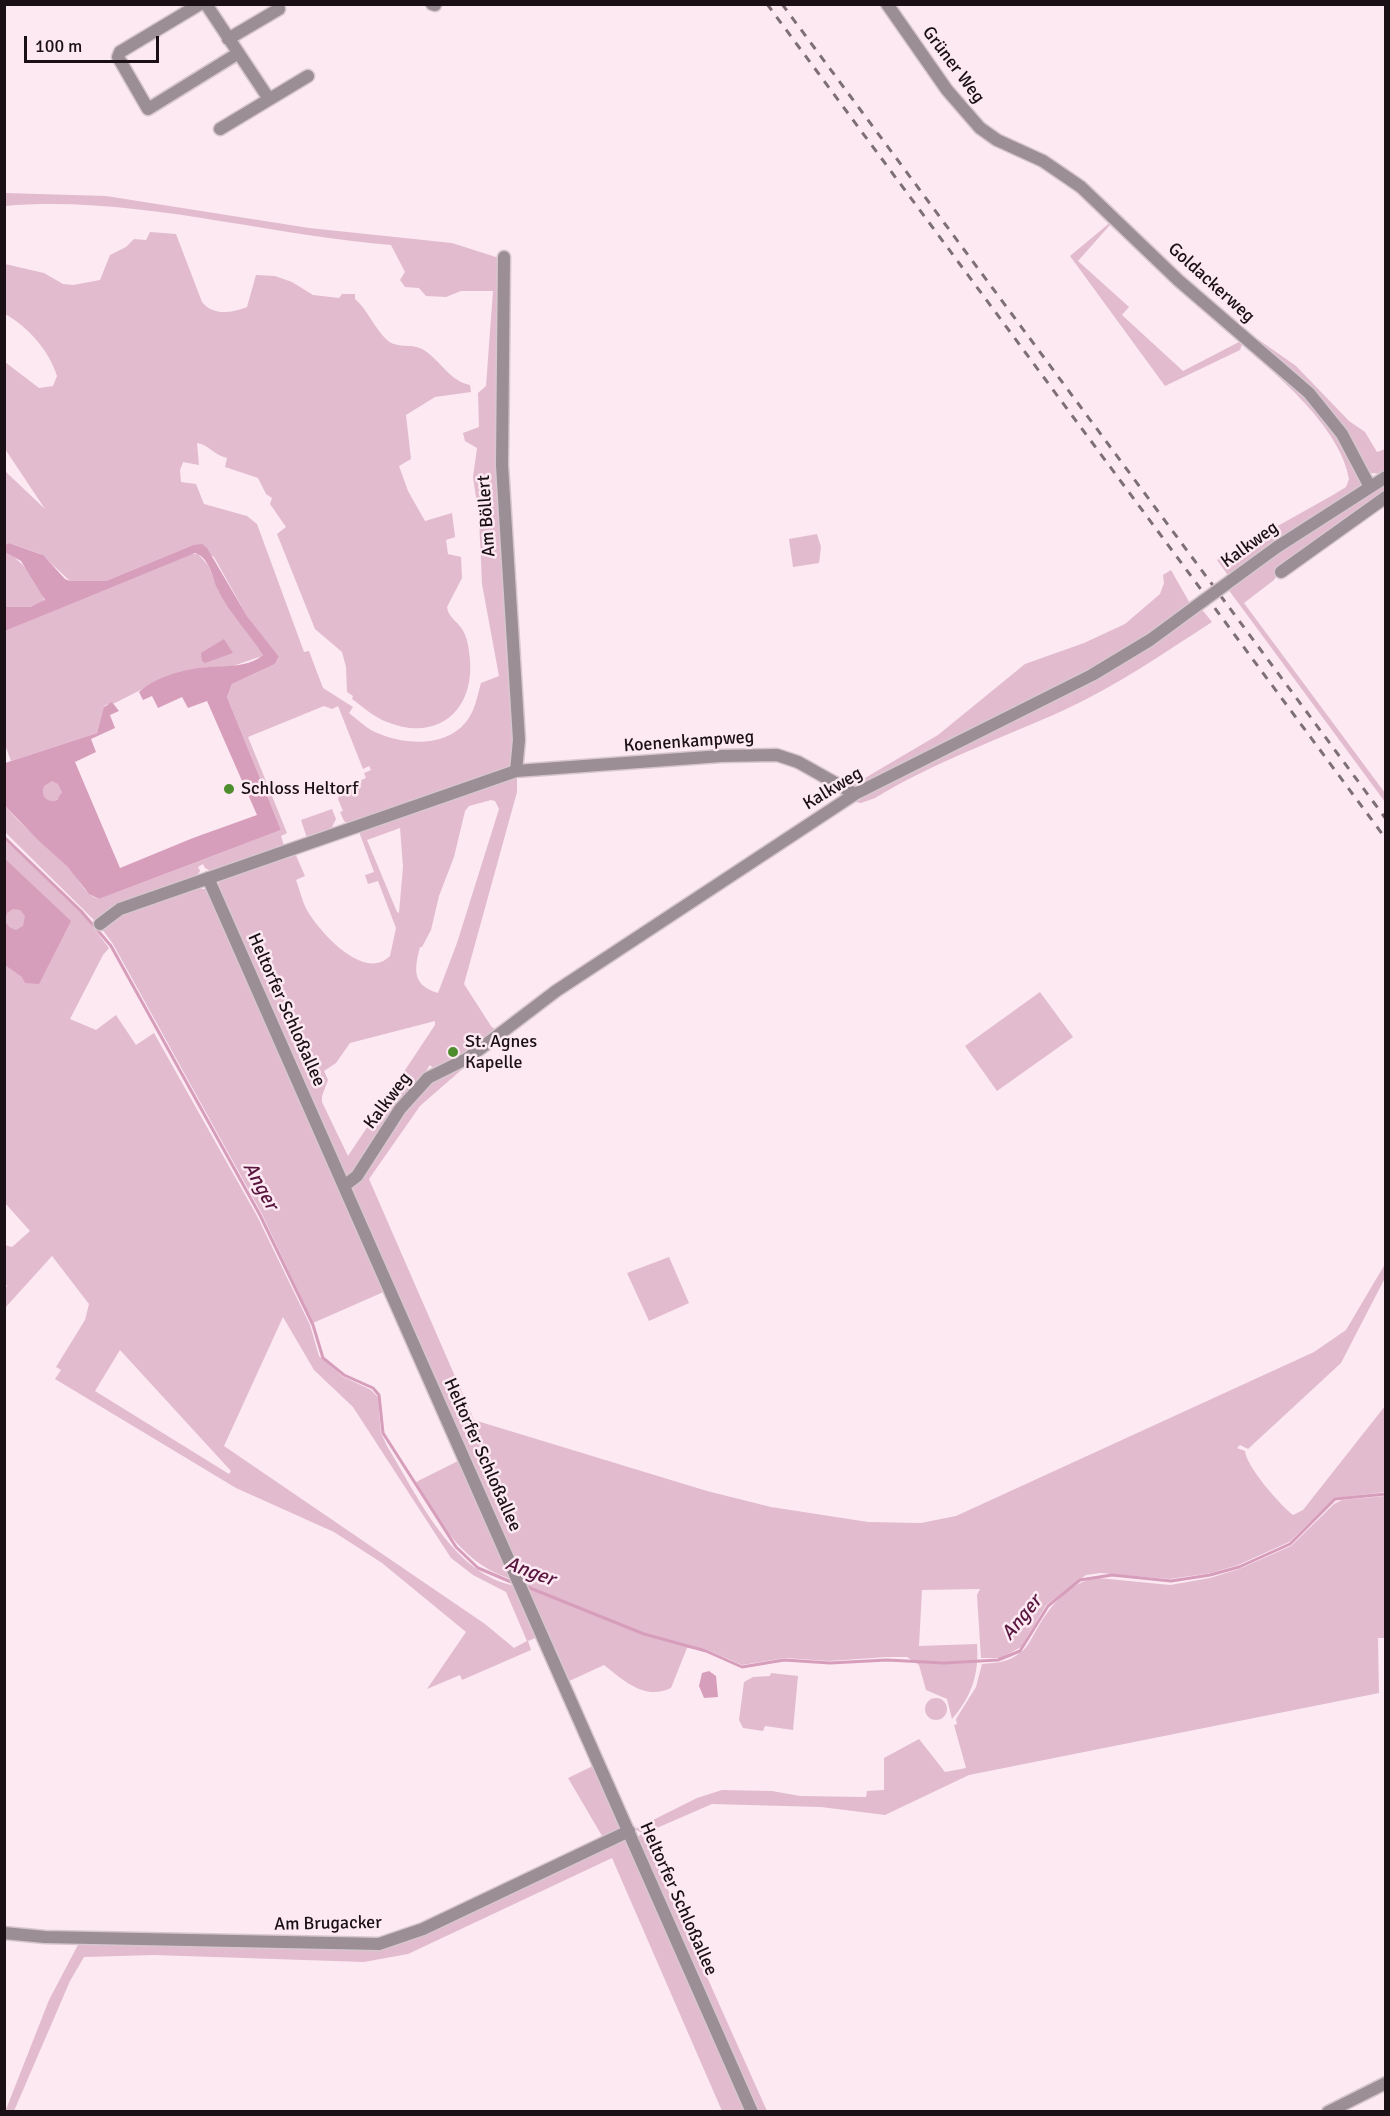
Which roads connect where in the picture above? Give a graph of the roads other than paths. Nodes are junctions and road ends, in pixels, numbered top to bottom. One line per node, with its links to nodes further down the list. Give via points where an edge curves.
1 (200, 4): 6 (street, via 120,52 118,57 148,109)
2 (207, 4): 5 (street)
3 (887, 4): 10 (street, Grüner Weg, via 965,112)
4 (279, 9): 5 (street)
5 (228, 39): 6 (street)
6 (237, 54): 8 (street)
7 (308, 76): 8 (street)
8 (269, 99): 9 (street)
9 (220, 129)
10 (997, 140): 13 (street, Goldackerweg, via 1043,161 1081,187 1186,287 1296,380 1332,419)
11 (504, 257): 16 (street, Am Böllert, via 502,465 519,740)
12 (1386, 477): 13 (street, Kalkweg)
13 (1370, 487): 17 (street, Kalkweg, bridge, via 1285,542 1150,640 1092,675)
14 (1386, 496): 15 (street)
15 (1281, 572)
16 (516, 771): 17 (street, Koenenkampweg, via 777,755 798,762); 18 (street)
17 (855, 794): 20 (street, Kalkweg, via 556,991 468,1058 428,1078 400,1109 357,1176)
18 (208, 878): 19 (street, via 120,909); 20 (street, Heltorfer Schloßallee)
19 (100, 924)
20 (344, 1186): 21 (street, Heltorfer Schloßallee)
21 (629, 1831): 22 (street, Am Brugacker, via 423,1929 379,1944); 24 (street, Heltorfer Schloßallee)
22 (4, 1934)
23 (1386, 2083): 25 (street)
24 (752, 2112)
25 (1328, 2112)

